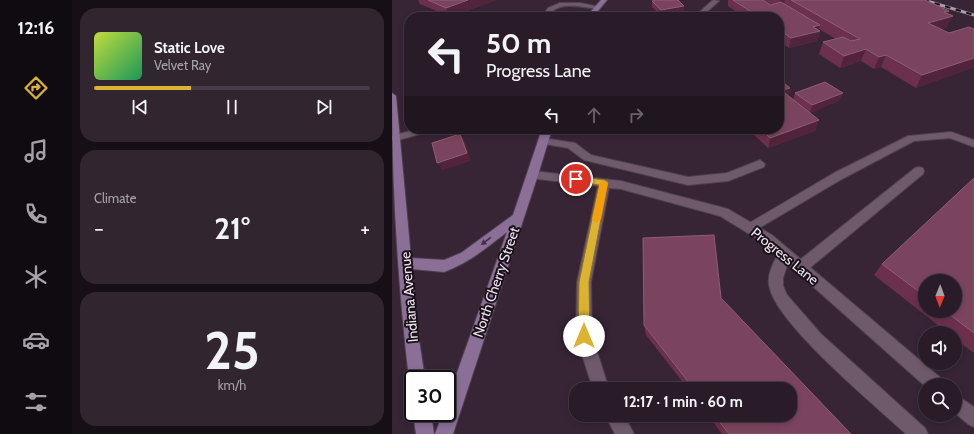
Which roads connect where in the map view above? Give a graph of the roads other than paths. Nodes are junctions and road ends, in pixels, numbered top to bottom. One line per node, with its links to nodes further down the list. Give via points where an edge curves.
1 (604, 0): 3 (main road)
2 (716, 1): 6 (street)
3 (597, 7): 4 (street, via 565,5 557,6); 5 (main road)
4 (548, 12)
5 (593, 12)
6 (703, 12)
7 (392, 96): 10 (main road, Indiana Avenue)
8 (410, 134): 10 (street)
9 (545, 134): 11 (main road, North Cherry Street)
10 (395, 138): 20 (main road, Indiana Avenue)
11 (543, 141): 13 (street, via 571,145 582,156 588,158 688,181 728,178); 15 (main road, North Cherry Street)
12 (974, 144): 18 (street, via 951,135 912,138 838,176)
13 (760, 164)
14 (919, 171): 21 (street)
15 (533, 175): 16 (street, Progress Lane); 17 (main road, North Cherry Street)
16 (604, 182): 18 (street, Progress Lane, via 724,212); 24 (street, via 584,282 584,336)
17 (518, 218): 20 (main road, one-way to 20, via 466,257 444,266); 30 (main road, North Cherry Street)
18 (750, 228): 19 (street, Progress Lane)
19 (785, 254): 21 (street, Progress Lane); 32 (street, via 778,269 776,286 783,302 800,324)
20 (406, 263): 22 (main road, Indiana Avenue)
21 (800, 267): 23 (street, Progress Lane)
22 (416, 370)
23 (928, 378)
24 (599, 382)
25 (962, 408): 26 (street)
26 (974, 418)
27 (423, 422): 29 (main road)
28 (618, 422): 31 (street)
29 (425, 434)
30 (444, 434)
31 (625, 434)
32 (919, 434)

